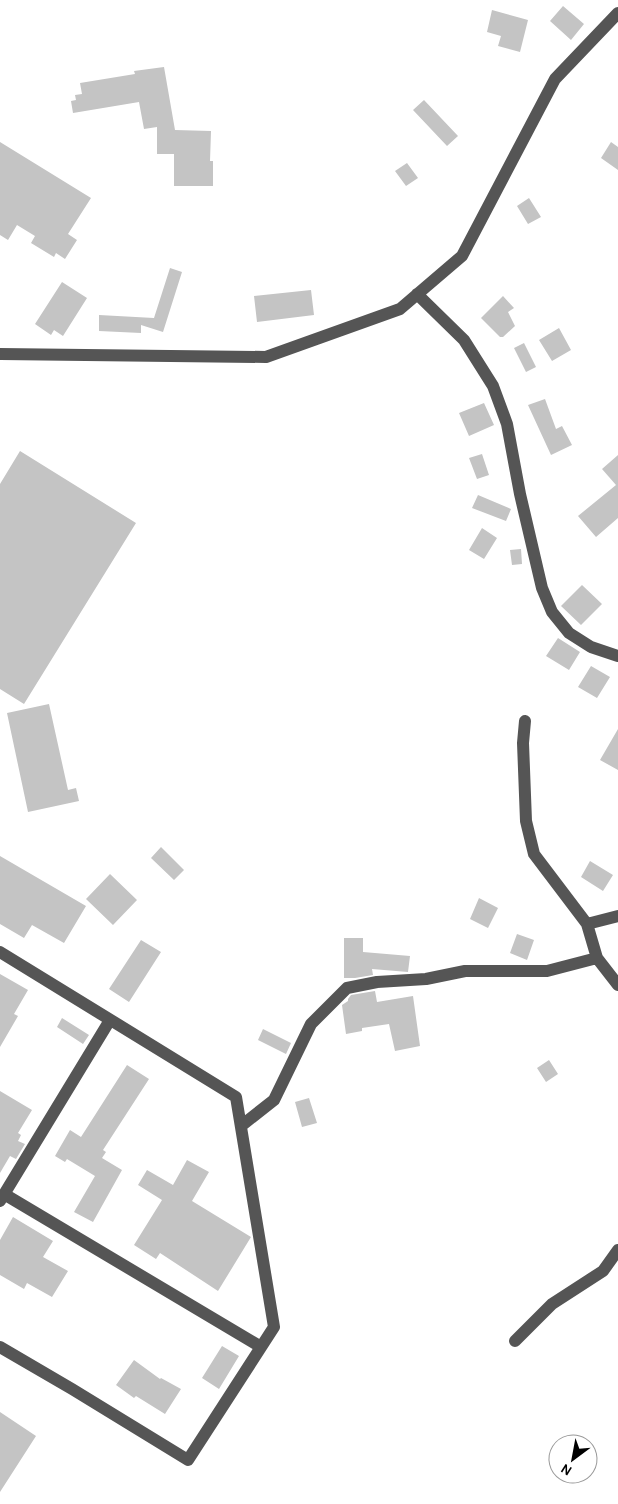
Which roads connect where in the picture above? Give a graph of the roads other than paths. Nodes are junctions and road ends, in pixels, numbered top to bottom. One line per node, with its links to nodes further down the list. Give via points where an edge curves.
1 (618, 13): 2 (street, via 556,79 462,256)
2 (417, 294): 3 (street, via 400,309 266,357); 4 (street, via 464,340 493,386 507,424 542,588 552,612 569,632 591,647)
3 (0, 354)
4 (618, 656)
5 (525, 721): 7 (street, via 526,821 534,854)
6 (618, 916): 7 (street)
7 (587, 924): 9 (street)
8 (0, 952): 11 (street)
9 (598, 958): 10 (street); 12 (street, via 547,971 465,971 347,988 312,1024 274,1100)
10 (618, 985)
11 (110, 1020): 12 (street, via 236,1097); 13 (street)
12 (241, 1126): 17 (street, via 274,1327)
13 (2, 1197): 17 (street)
14 (618, 1250): 15 (street, via 603,1271 552,1304)
15 (515, 1341)
16 (0, 1347): 17 (street, via 188,1460)
17 (261, 1347)

